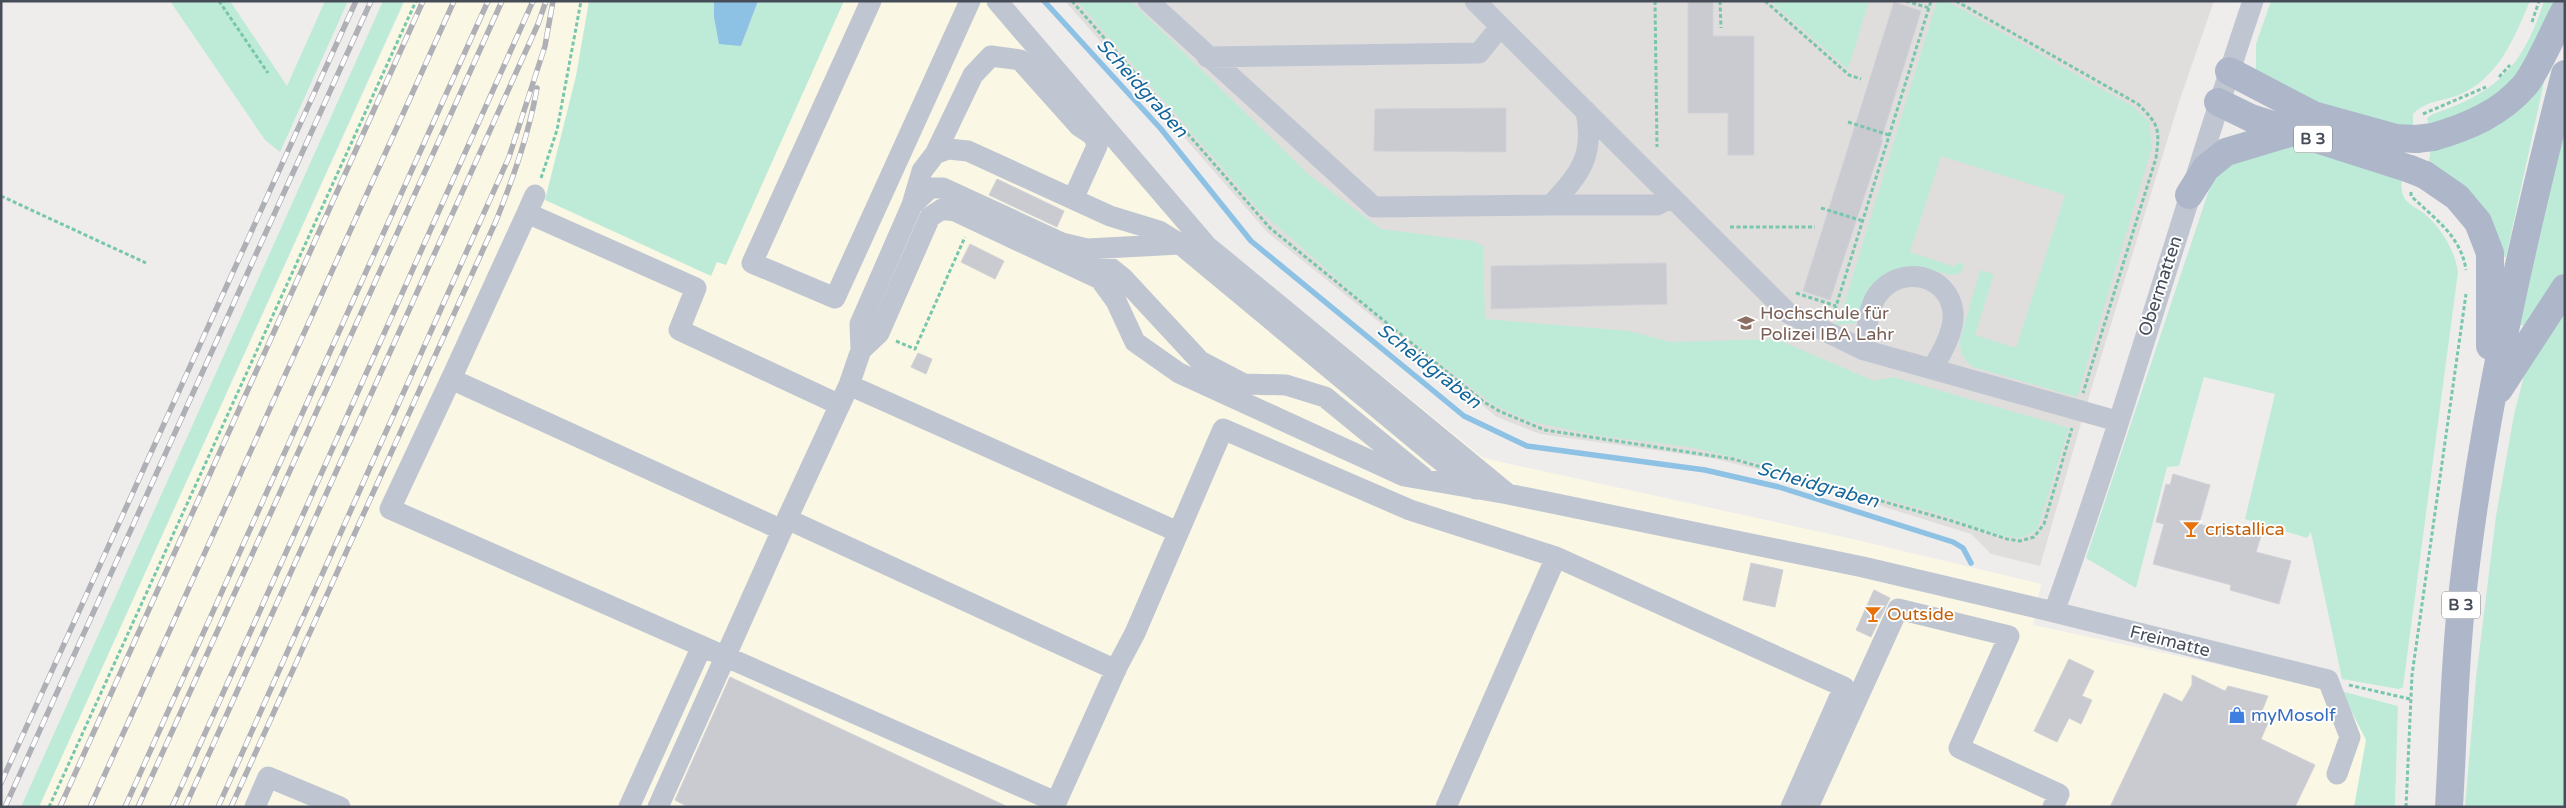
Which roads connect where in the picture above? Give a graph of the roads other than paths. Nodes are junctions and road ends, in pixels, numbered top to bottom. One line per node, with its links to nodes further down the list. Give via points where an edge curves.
1 (871, 1): 2 (street, via 752,263 835,298)
2 (970, 1)
3 (997, 1): 34 (street, via 1207,246)
4 (1148, 1): 9 (street)
5 (1474, 1): 8 (street)
6 (2253, 1): 10 (street, Obermatten)
7 (2565, 10): 10 (main road, B 3, via 2525,84 2489,116 2462,129 2423,131 2396,138 2313,115)
8 (1500, 27): 9 (street, via 1479,53); 13 (street)
9 (1207, 57): 20 (street, via 1374,207)
10 (2229, 71): 12 (street, Obermatten)
11 (2565, 74): 30 (main road, B 3, via 2534,195)
12 (2218, 102): 14 (main road, B 3, via 2251,118); 16 (street, Obermatten)
13 (1586, 112): 17 (street); 20 (street, via 1590,133 1586,157 1577,177)
14 (2293, 132): 16 (main road, via 2226,152 2206,168); 30 (main road, B 3, via 2415,177 2457,197 2478,222 2490,253)
15 (935, 154): 18 (street, via 948,149 968,152); 18 (street, via 973,74 991,56 1020,60 1079,126 1094,136 1097,146); 19 (street, via 922,171)
16 (2189, 195): 31 (street, Obermatten)
17 (1672, 197): 20 (street, via 1657,205); 25 (street, via 1788,313)
18 (1073, 199): 21 (street, via 1110,216 1159,230)
19 (912, 205): 22 (street, via 930,188 943,188 1062,243); 24 (street, via 860,324)
20 (1551, 205)
21 (1180, 244): 22 (street); 33 (street)
22 (1087, 250): 32 (street, via 1123,278 1200,361 1244,384 1286,385 1325,397)
23 (2565, 288): 30 (main road, B 3)
24 (861, 350): 28 (street); 32 (street, Freimatte, via 880,333 930,217 942,210 955,211 1100,279 1116,301 1134,342 1179,373 1404,476)
25 (1864, 350): 26 (street); 26 (street, via 1873,303 1887,285 1908,277 1936,282 1949,293 1953,323)
26 (1932, 369): 31 (street)
27 (451, 379): 29 (street, via 531,204 696,288 679,330); 35 (street); 39 (street, via 390,509)
28 (849, 385): 29 (street); 36 (street)
29 (840, 404): 35 (street)
30 (2489, 405): 52 (main road, B 3, via 2461,608)
31 (2117, 421): 38 (street, Obermatten)
32 (1429, 482): 33 (street, Freimatte)
33 (1475, 489): 34 (street, Freimatte)
34 (1508, 494): 38 (street, Freimatte, via 1862,567)
35 (785, 525): 40 (street); 41 (street)
36 (1178, 532): 37 (street, via 1223,429 1410,510); 41 (street, via 1135,634)
37 (1556, 557): 48 (street); 49 (street, via 1844,686)
38 (2054, 612): 42 (street, Freimatte, via 2328,680 2350,737)
39 (702, 646): 40 (street); 46 (street)
40 (725, 656): 43 (street); 47 (street)
41 (1116, 670): 43 (street)
42 (2337, 774)
43 (1055, 804)
44 (255, 807): 45 (street, via 268,777)
45 (340, 807)
46 (629, 807)
47 (658, 807)
48 (1446, 807)
49 (1791, 807)
50 (1808, 807): 51 (street, via 1898,609 2009,636 1959,748 2058,794)
51 (2053, 807)
52 (2449, 807)

